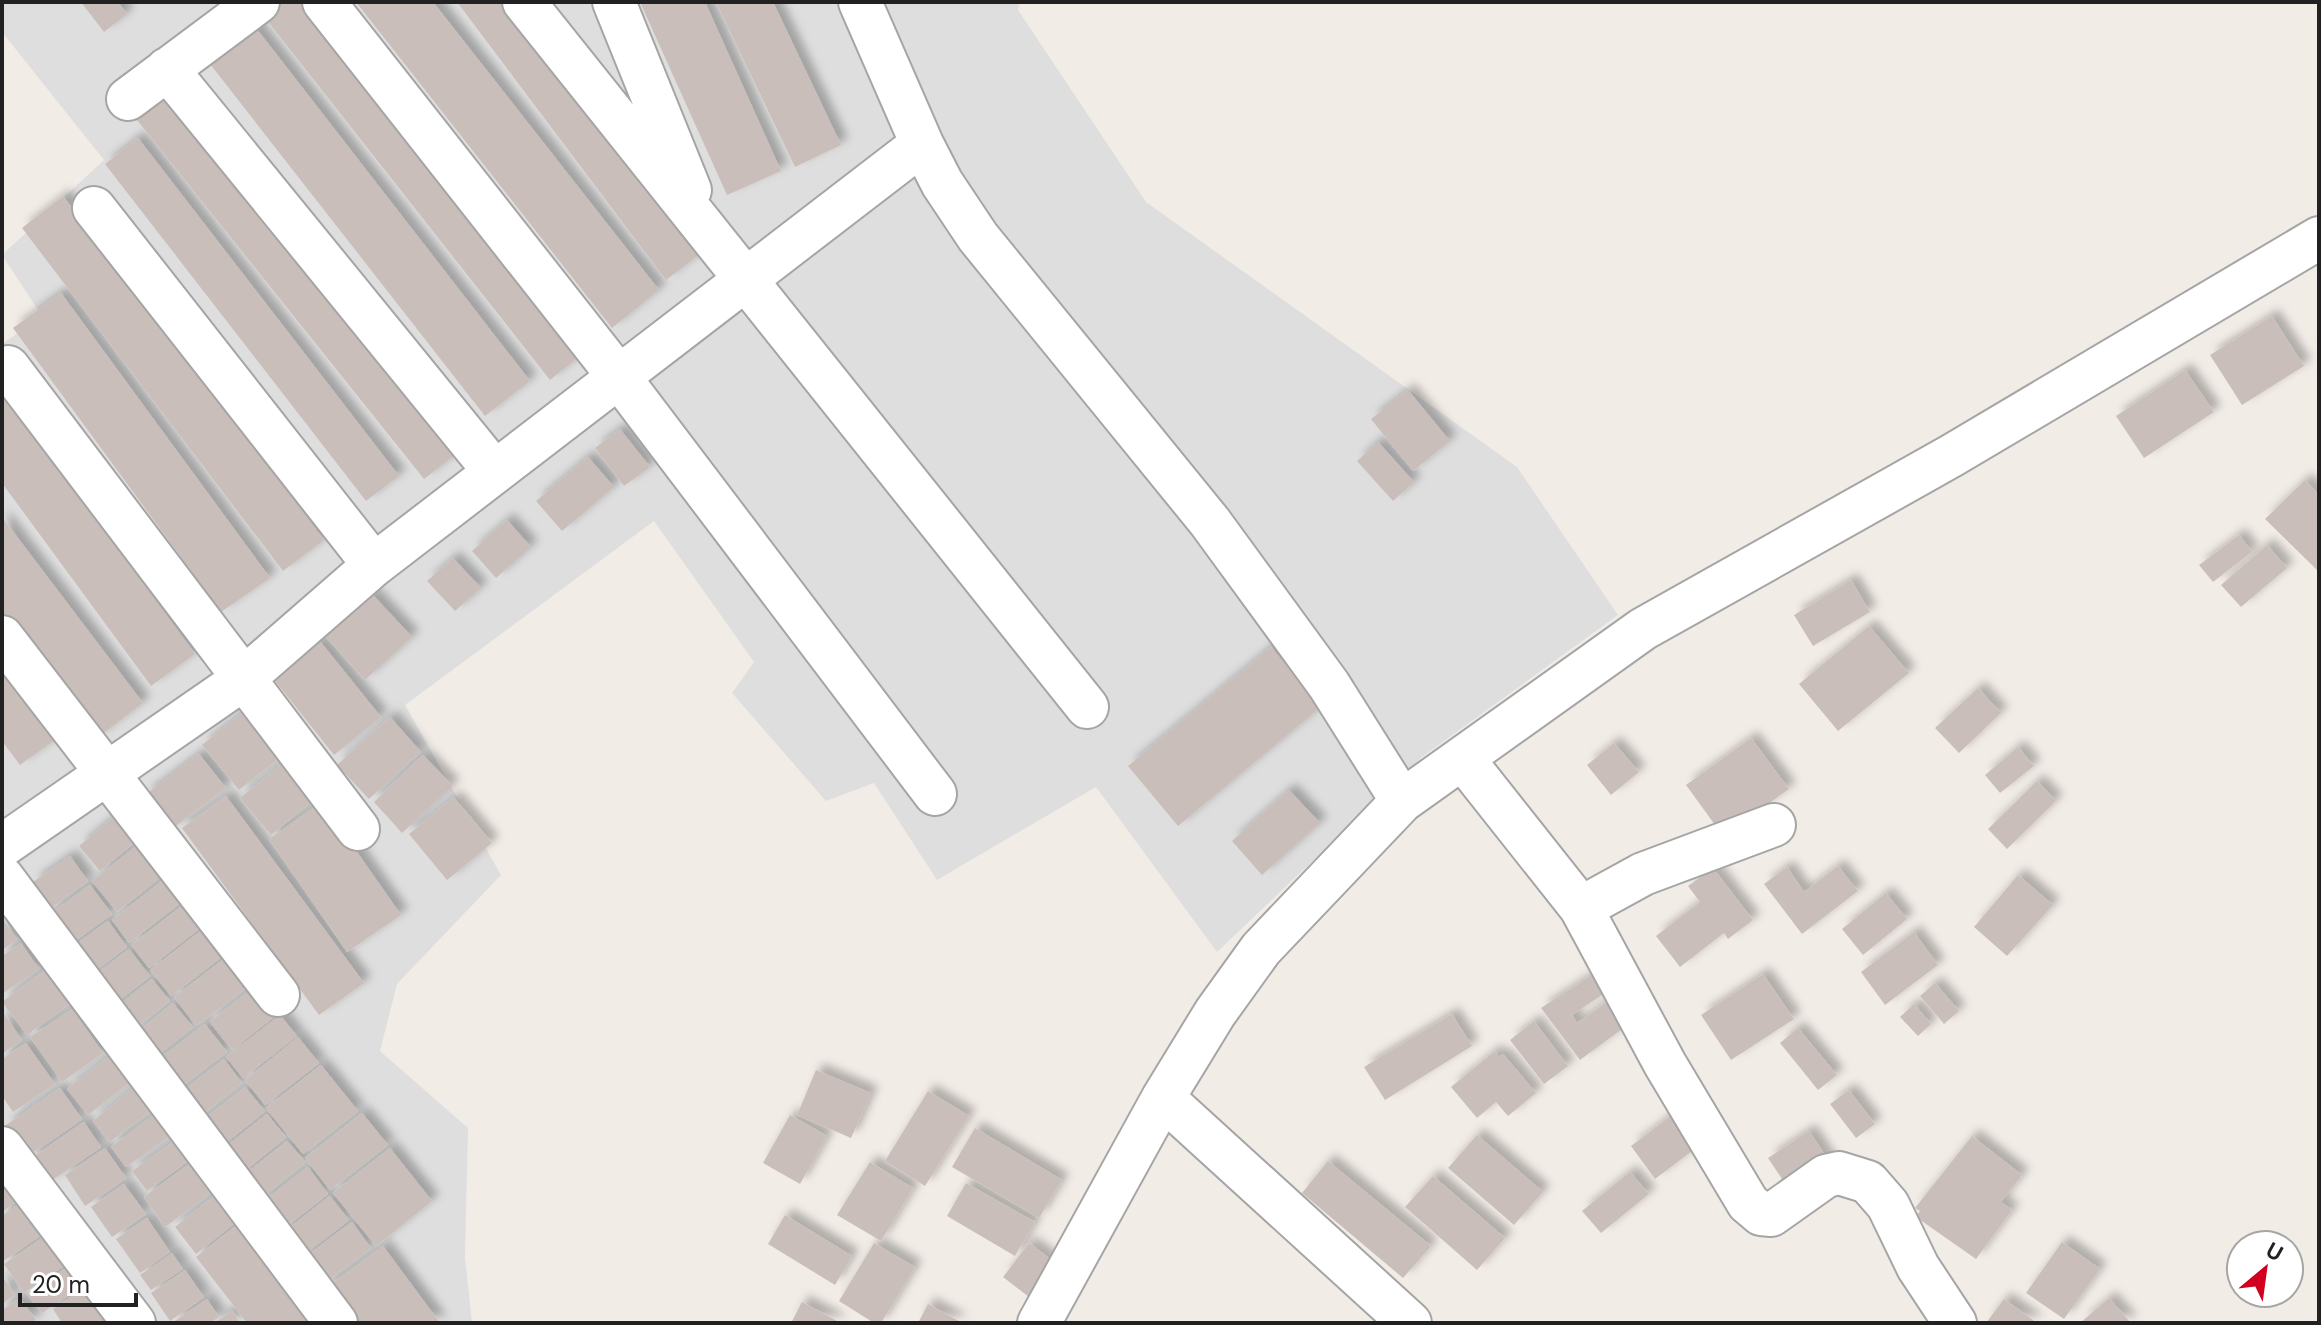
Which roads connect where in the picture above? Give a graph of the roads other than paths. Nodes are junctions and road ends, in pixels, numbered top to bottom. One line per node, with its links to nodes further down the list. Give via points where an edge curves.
1 (258, 2): 6 (street)
2 (324, 2): 14 (street)
3 (524, 2): 10 (street)
4 (614, 2): 10 (street)
5 (860, 2): 8 (street)
6 (167, 69): 7 (street); 15 (street)
7 (128, 99)
8 (922, 144): 12 (street); 23 (street, via 978,237 1210,522 1329,685)
9 (94, 208): 16 (street)
10 (708, 236): 12 (street)
11 (2319, 238): 20 (street, via 1951,456 1643,629)
12 (745, 281): 14 (street); 19 (street)
13 (8, 367): 18 (street)
14 (619, 377): 15 (street); 22 (street)
15 (495, 472): 16 (street)
16 (374, 565): 18 (street)
17 (2, 637): 21 (street)
18 (242, 680): 21 (street); 25 (street)
19 (1087, 707)
20 (1463, 759): 23 (street); 28 (street)
21 (105, 773): 26 (street); 29 (street)
22 (935, 794)
23 (1402, 801): 30 (street, via 1261,949)
24 (1774, 825): 28 (street, via 1643,874)
25 (358, 829)
26 (2, 846)
27 (2, 877): 33 (street)
28 (1581, 908): 36 (street, via 1748,1203 1771,1215 1826,1176 1839,1173 1868,1182 1888,1205 1918,1267)
29 (278, 995)
30 (1163, 1098): 34 (street); 35 (street)
31 (2, 1148): 32 (street)
32 (134, 1323)
33 (336, 1323)
34 (1039, 1323)
35 (1410, 1323)
36 (1955, 1323)

